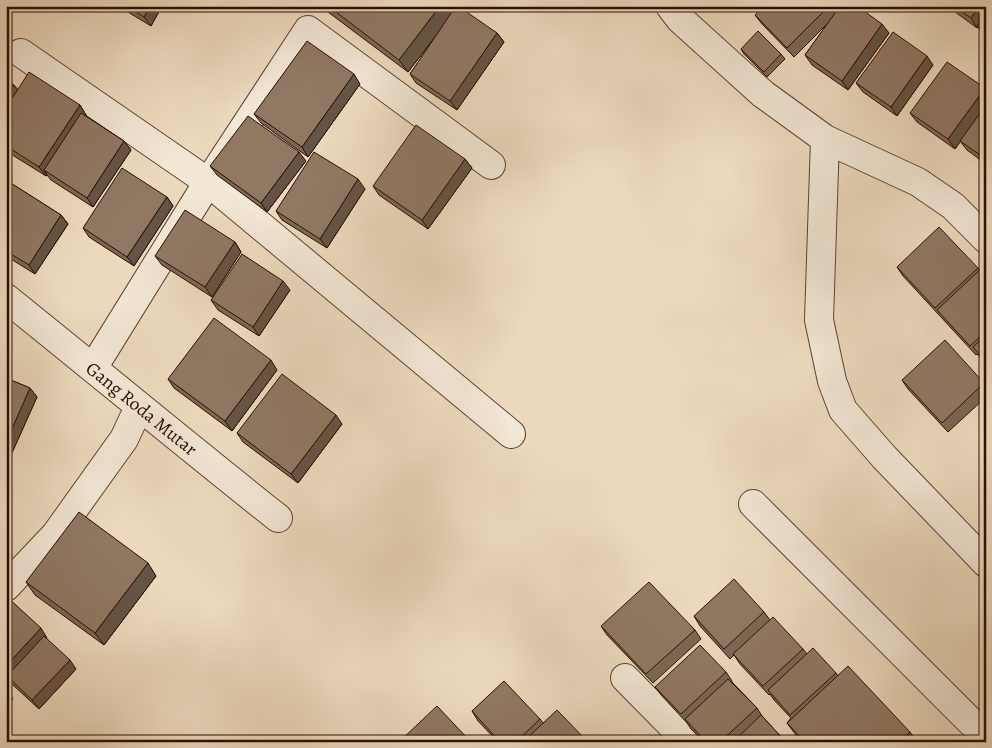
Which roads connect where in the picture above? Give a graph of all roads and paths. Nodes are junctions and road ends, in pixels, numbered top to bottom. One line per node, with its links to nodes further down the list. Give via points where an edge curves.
1 (670, 6): 3 (street, via 763,94)
2 (21, 53): 5 (street)
3 (825, 139): 6 (street, via 918,182 953,206); 13 (street, via 819,320 832,381 843,410)
4 (491, 165): 5 (street, via 308,30)
5 (208, 182): 8 (street); 10 (street)
6 (986, 239)
7 (6, 298): 8 (street, Gang Roda Mutar)
8 (93, 368): 9 (street, Gang Roda Mutar)
9 (139, 407): 12 (street, Gang Roda Mutar); 14 (street, via 124,439 56,534)
10 (511, 434)
11 (753, 504): 16 (street)
12 (278, 518)
13 (986, 563)
14 (6, 587)
15 (625, 678): 17 (street)
16 (986, 737)
17 (688, 742)

